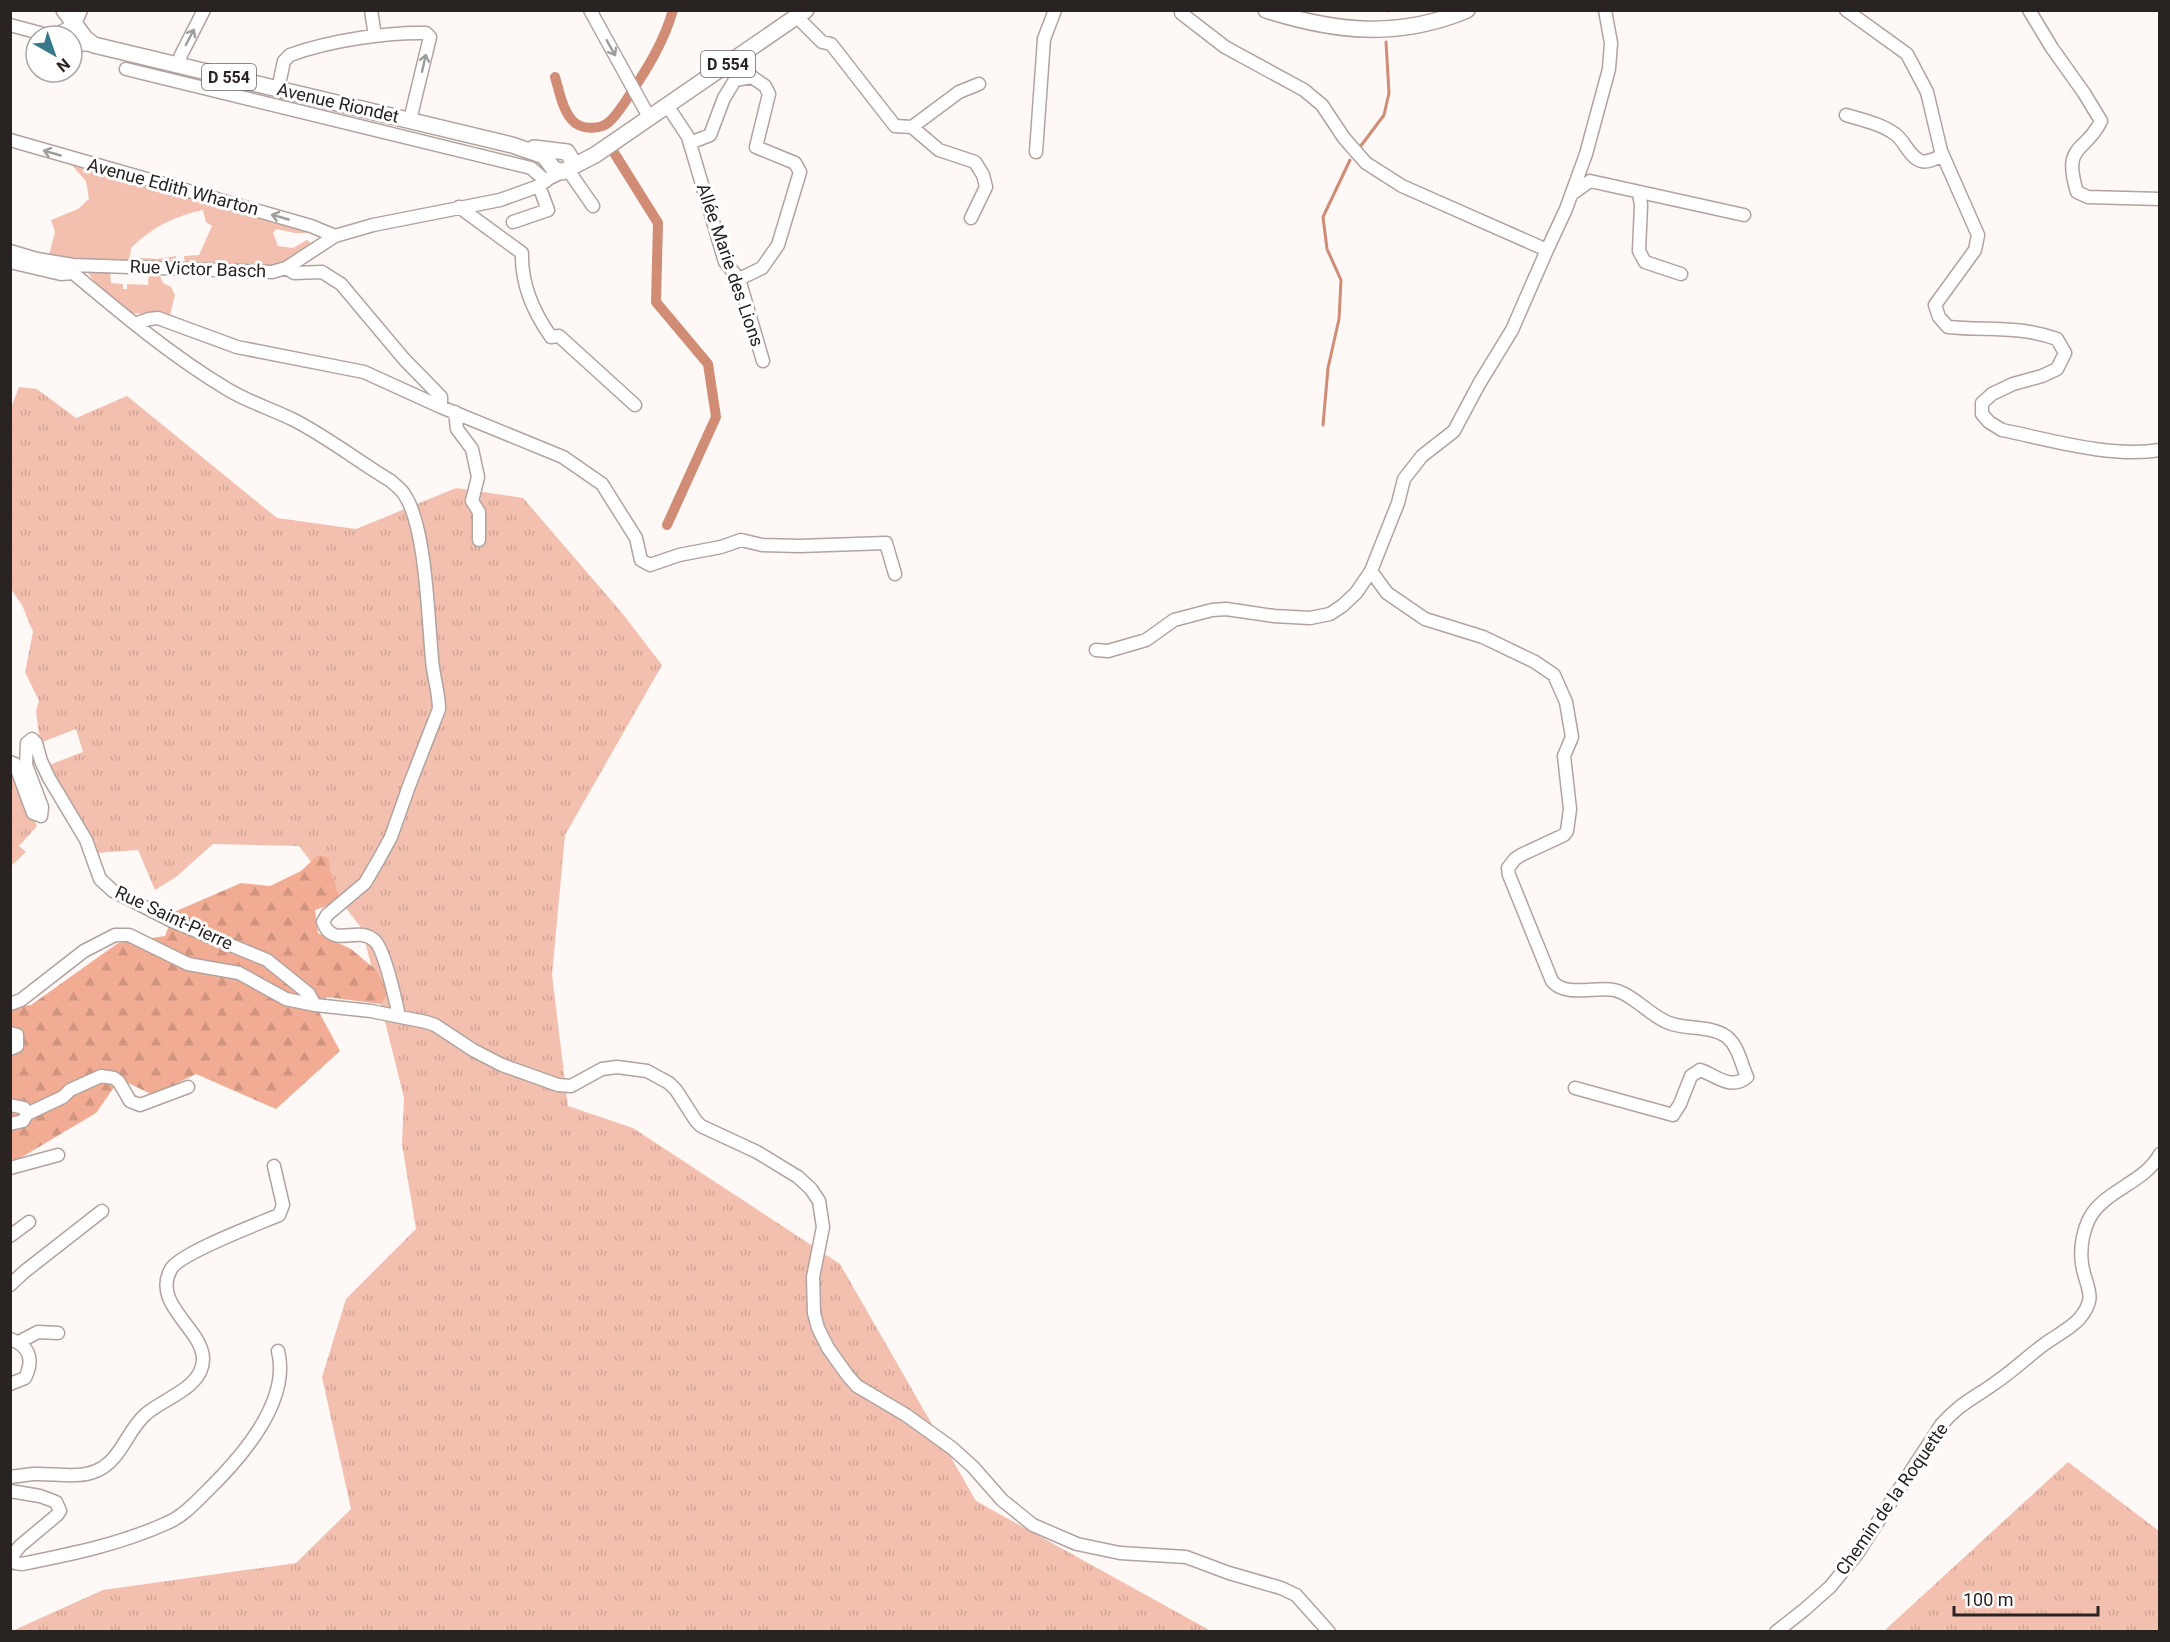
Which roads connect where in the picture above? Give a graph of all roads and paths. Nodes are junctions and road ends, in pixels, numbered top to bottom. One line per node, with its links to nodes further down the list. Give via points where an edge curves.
1 (64, 10): 13 (main road)
2 (204, 10): 17 (street, one-way to 2)
3 (371, 10): 14 (street)
4 (590, 10): 23 (street, one-way to 23)
5 (1055, 10): 28 (street, via 1044,39)
6 (1181, 10): 40 (street, via 1225,47 1304,90 1322,105 1366,163 1402,186)
7 (1266, 10): 8 (main road, via 1321,26 1381,30 1432,22)
8 (1467, 10)
9 (1605, 10): 32 (street, via 1611,43 1609,69)
10 (1846, 10): 29 (street, via 1907,54 1927,92)
11 (2029, 10): 33 (street, via 2101,121 2073,157 2077,192 2088,197)
12 (801, 14): 21 (main road, D 554); 25 (street, via 822,42 831,44 894,126)
13 (78, 17): 16 (main road, via 85,38)
14 (375, 36): 20 (street, via 290,55 284,61); 24 (street, one-way to 14, via 430,38 426,33 400,32)
15 (84, 45): 16 (street)
16 (94, 45): 17 (main road, Avenue Riondet / D 554)
17 (178, 65): 20 (main road, Avenue Riondet / D 554)
18 (126, 69): 30 (street, via 531,168)
19 (979, 84): 25 (street, via 959,92)
20 (278, 88): 24 (main road, Avenue Riondet / D 554)
21 (667, 105): 23 (main road, D 554); 27 (street, Allée Marie des Lions)
22 (1846, 115): 29 (street, via 1896,134 1914,158 1929,161)
23 (649, 117): 30 (main road, D 554, via 595,155)
24 (410, 120): 30 (main road, Avenue Riondet / D 554, via 512,144 538,153)
25 (912, 127): 37 (street, via 939,150 975,162 986,188)
26 (10, 140): 39 (street, Avenue Edith Wharton, one-way to 26)
27 (690, 144): 46 (street, Allée Marie des Lions, via 725,262); 46 (street, via 710,135 735,80 753,77 765,86 769,94 756,147 795,163 800,172 778,245 762,268)
28 (1036, 152)
29 (1943, 155): 52 (street, via 1978,235 1975,250 1935,304 1939,317 1948,327 2037,332 2056,339 2065,353 2057,369 1992,394 1982,403 1982,414 2002,430 2097,448 2138,453)
30 (557, 169): 34 (street); 35 (street, Rue Victor Basch, via 500,200); 38 (street, via 548,210)
31 (1639, 193): 32 (street, via 1590,182); 36 (street); 45 (street, via 1641,258)
32 (1572, 194): 40 (street)
33 (2160, 199)
34 (593, 206)
35 (459, 207): 39 (street, Rue Victor Basch); 49 (street, via 522,253 525,283 551,338 560,336)
36 (1744, 214)
37 (971, 218)
38 (513, 222)
39 (335, 236): 43 (street, Rue Victor Basch)
40 (1547, 250): 54 (street, via 1512,330 1454,431 1422,456 1404,479)
41 (10, 251): 44 (street, Rue Victor Basch)
42 (10, 262): 44 (street, via 61,274)
43 (286, 268): 44 (street, Rue Victor Basch, via 272,272); 50 (street, via 294,273 322,273 341,284 441,397)
44 (73, 269): 47 (street)
45 (1681, 274)
46 (739, 279): 48 (street, Allée Marie des Lions)
47 (135, 324): 50 (street, via 159,318 237,347 364,372); 60 (street, via 226,388 294,420 391,481 412,509 422,550 439,709 379,860 365,883 323,922 334,935 368,936 376,941)
48 (763, 361)
49 (635, 405)
50 (441, 408): 51 (street)
51 (455, 412): 53 (street, via 457,429 472,449 478,477 472,501 478,512); 55 (street, via 563,457 602,483 636,538 640,561 650,565 741,540 799,546 886,543)
52 (2160, 450)
53 (479, 540)
54 (1371, 571): 56 (street, via 1356,593 1330,614 1292,618 1212,610 1174,620 1146,640 1108,651); 64 (street, via 1387,593 1425,619 1483,637 1535,662 1554,675 1561,689 1572,737 1564,756 1569,803 1567,831 1515,859 1508,868 1552,981 1556,986 1575,990 1618,991 1668,1023 1724,1035 1731,1041 1747,1077 1731,1084 1700,1070 1691,1076 1673,1115)
55 (895, 574)
56 (1096, 650)
57 (10, 762): 59 (street, Rue Saint-Pierre, via 15,764 33,813 41,816 42,807 26,765 27,743 32,739 36,743 49,778 86,840 100,879 113,891 172,921 267,960 309,994)
58 (10, 1004): 59 (street, via 21,1000 84,951 115,935 129,935 188,964 239,973 286,999)
59 (315, 1005): 60 (street)
60 (399, 1016): 83 (street, via 435,1025 502,1065 558,1085 571,1086 602,1069 617,1067 647,1071 662,1078 676,1090 701,1126 757,1152 798,1177 819,1201 823,1227 813,1277 814,1312 828,1348 857,1386 952,1448 1002,1500 1033,1525 1077,1544 1120,1553 1186,1557 1281,1588 1296,1595)
61 (10, 1033): 62 (street, via 17,1035 17,1046)
62 (10, 1049)
63 (188, 1088): 66 (street, via 140,1105 130,1101 114,1078 101,1076)
64 (1575, 1088)
65 (10, 1105): 66 (street, via 24,1108)
66 (27, 1114): 67 (street, via 23,1121)
67 (10, 1124)
68 (2160, 1154): 84 (street, Chemin de la Roquette, via 2105,1200 2090,1218 2082,1238 2082,1264 2091,1293 2078,1320 1996,1383 1955,1408 1857,1554 1830,1587)
69 (58, 1155): 71 (street)
70 (274, 1166): 80 (street, via 283,1205 279,1215 191,1253 171,1268 168,1283 173,1309 198,1344 203,1360 197,1377 135,1424 104,1468 84,1475)
71 (10, 1168)
72 (102, 1211): 75 (street)
73 (29, 1222): 74 (street)
74 (10, 1236)
75 (10, 1285)
76 (58, 1333): 77 (street, via 38,1332)
77 (15, 1340): 79 (street, via 30,1355 31,1363 25,1378)
78 (278, 1351): 82 (street, via 281,1363 273,1403 257,1435 229,1470 191,1507 170,1522 129,1539 86,1552)
79 (10, 1383)
80 (10, 1477)
81 (10, 1491): 82 (street, via 56,1502 60,1511 20,1546 12,1556)
82 (13, 1564)
83 (1329, 1632)
84 (1776, 1632)

